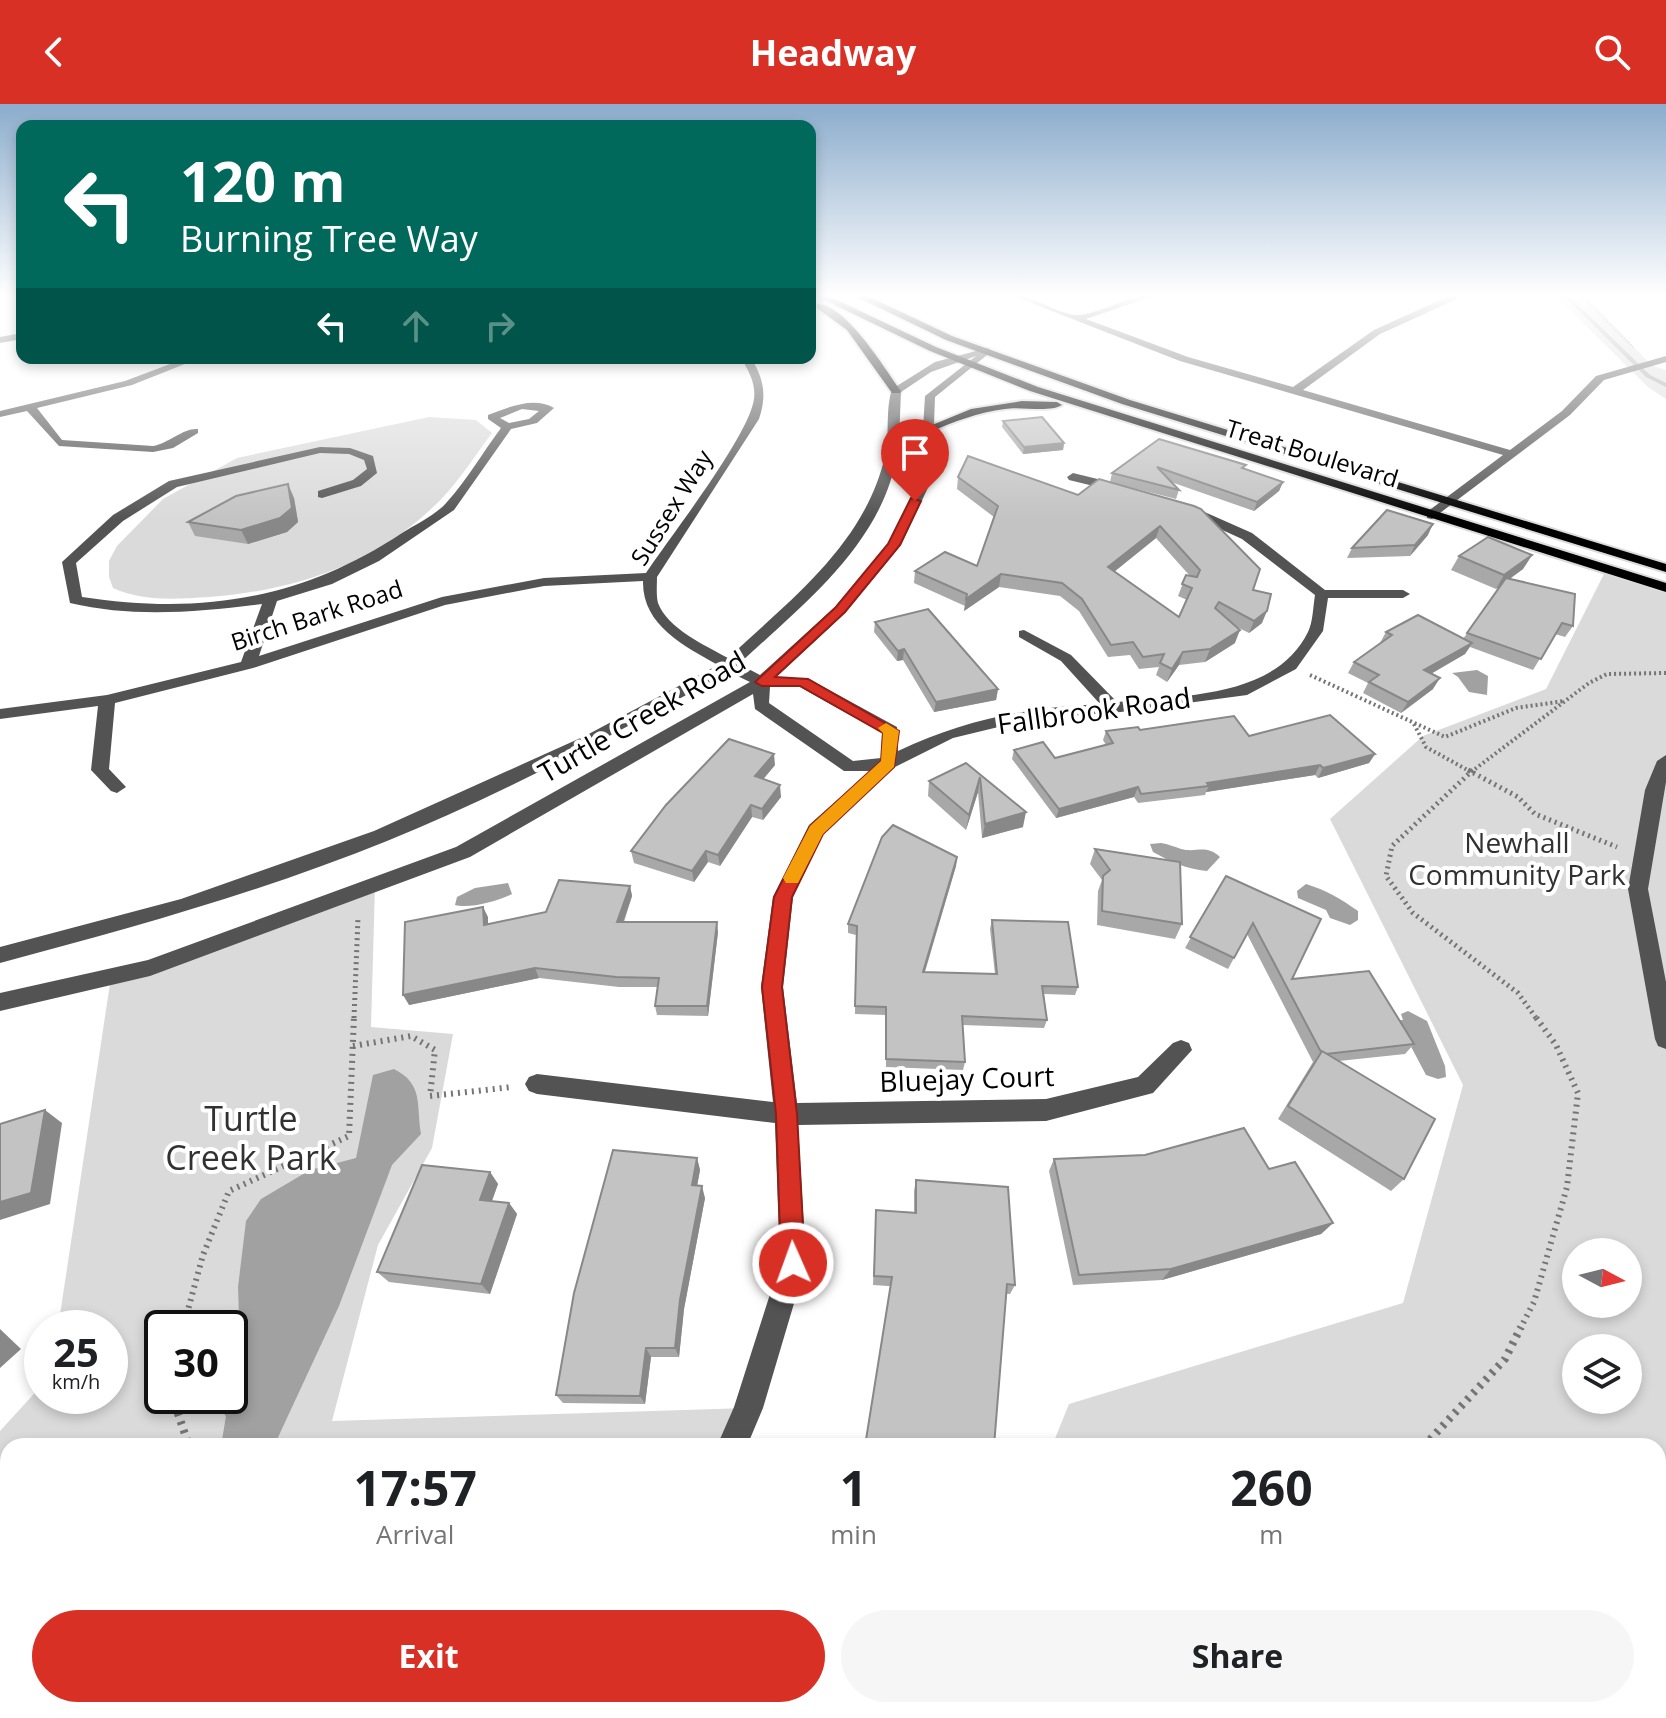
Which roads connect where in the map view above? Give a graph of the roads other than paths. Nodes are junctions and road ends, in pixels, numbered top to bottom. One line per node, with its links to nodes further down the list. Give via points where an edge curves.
1 (165, 369): 13 (street)
2 (754, 369): 27 (street, Sussex Way, via 759,377 759,407 749,429)
3 (880, 369): 11 (main road)
4 (923, 369): 11 (street)
5 (966, 369): 17 (street, Turtle Creek Road, via 930,396)
6 (985, 369): 14 (main road, Treat Boulevard)
7 (1037, 369): 23 (main road, Treat Boulevard, via 1126,402)
8 (1218, 369): 12 (street)
9 (1325, 369): 12 (street)
10 (1629, 369): 19 (street, via 1600,378 1566,413)
11 (896, 391): 34 (street, Turtle Creek Road, via 891,455 878,497 848,548)
12 (1294, 392): 19 (street)
13 (31, 408): 15 (street); 18 (street, via 59,443 153,449)
14 (1105, 412): 17 (main road, via 1030,402 986,406); 25 (main road, Treat Boulevard)
15 (0, 414)
16 (507, 427): 31 (street, via 450,507 414,534 327,581)
17 (926, 430): 35 (street, Turtle Creek Road, via 926,479 894,545 840,610)
18 (194, 431)
19 (1511, 454): 23 (street)
20 (1073, 477): 21 (street)
21 (1127, 490)
22 (322, 494): 31 (street, via 357,483 373,470 369,458 320,450 173,484 118,518 69,562 75,600 133,609 197,608)
23 (1448, 500): 25 (street); 26 (main road, Treat Boulevard)
24 (1169, 503): 29 (street, via 1247,536)
25 (1432, 515): 28 (main road, Treat Boulevard)
26 (1666, 568)
27 (650, 577): 33 (street, Birch Bark Road, via 544,582 442,601); 34 (street, Sussex Way, via 651,604 664,620)
28 (1666, 588)
29 (1322, 594): 30 (street); 37 (street, Fallbrook Road, via 1316,631 1291,666 1241,692)
30 (1403, 594)
31 (271, 598): 33 (street)
32 (1024, 634): 37 (street, via 1066,658)
33 (248, 665): 36 (street, Birch Bark Road)
34 (728, 666): 35 (street, Sussex Way); 42 (street, Turtle Creek Road, via 591,740 381,836 184,906)
35 (762, 682): 40 (street, via 761,705 850,767); 40 (street, via 803,682 891,731); 43 (street, Turtle Creek Road, via 463,852 150,968)
36 (107, 700): 38 (street, Birch Bark Road); 41 (street, via 100,770)
37 (1113, 708): 40 (street, Fallbrook Road, via 1035,713 948,734)
38 (0, 714)
39 (1666, 761): 44 (street, via 1654,790 1638,889)
40 (889, 763): 47 (street, Fallbrook Road, via 816,830 783,897 772,987)
41 (117, 787)
42 (0, 955)
43 (0, 1002)
44 (1666, 1039)
45 (1181, 1050): 47 (street, Bluejay Court, via 1145,1086 1046,1110)
46 (537, 1084): 47 (street, Bluejay Court)
47 (786, 1114): 48 (street, Fallbrook Road, via 793,1263)
48 (735, 1438)

